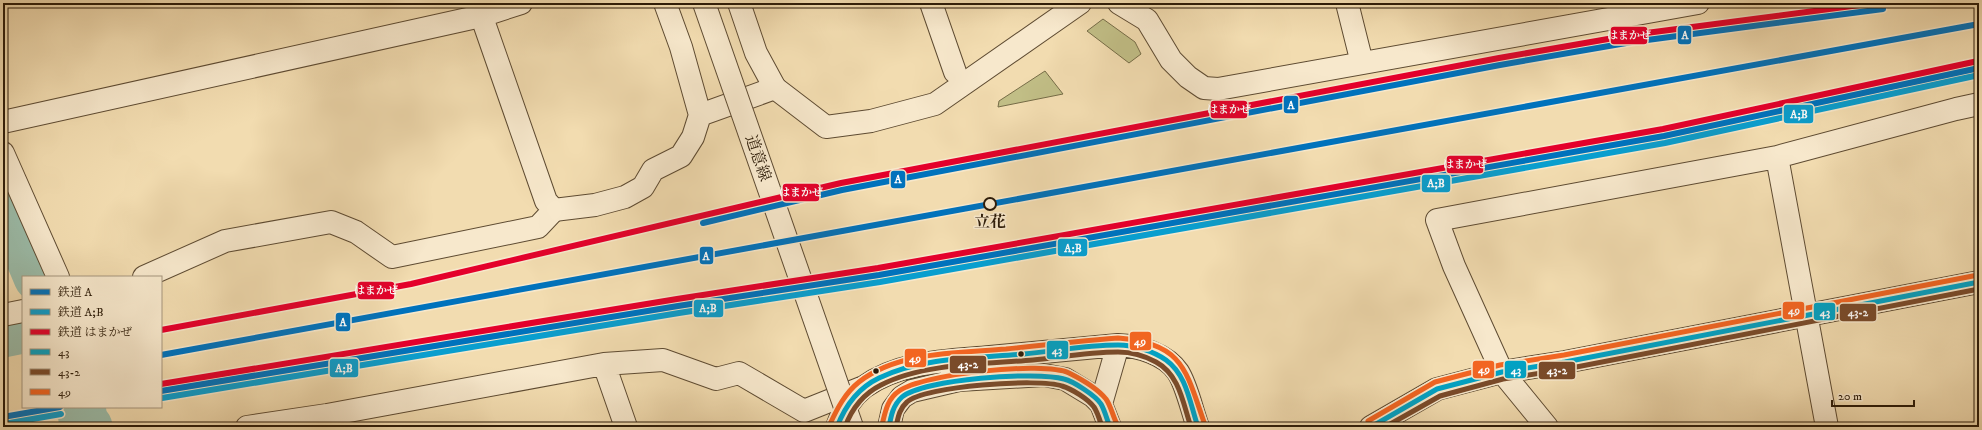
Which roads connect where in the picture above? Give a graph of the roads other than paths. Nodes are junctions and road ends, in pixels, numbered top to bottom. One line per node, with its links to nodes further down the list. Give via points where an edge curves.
1 (521, 3): 10 (street)
2 (665, 3): 15 (street, via 681,47)
3 (704, 3): 34 (street, 道意線, bridge)
4 (739, 3): 13 (street, via 756,53)
5 (931, 3): 12 (street)
6 (1080, 3): 13 (street, via 935,104 871,121 826,127)
7 (1119, 3): 11 (street, via 1147,20 1171,60 1204,88 1218,89)
8 (1347, 3): 11 (street)
9 (1698, 3): 11 (street)
10 (479, 9): 16 (street); 19 (street, via 546,200)
11 (1362, 62)
12 (955, 72)
13 (775, 88): 15 (street)
14 (1979, 104): 18 (street)
15 (700, 115): 19 (street, via 681,156 653,170 643,187 625,197 595,205)
16 (3, 122)
17 (3, 153): 20 (street)
18 (1777, 157): 25 (street); 28 (street, via 1437,220 1454,266)
19 (554, 210): 21 (street, via 538,227 392,257 356,232 331,222 225,241)
20 (58, 276)
21 (146, 276)
22 (1979, 282): 25 (street)
23 (22, 311): 24 (street)
24 (3, 315)
25 (1807, 315): 28 (street); 40 (street)
26 (1118, 346): 29 (street, via 918,365 888,375); 30 (street); 37 (street, via 1132,346 1152,353 1167,361 1178,372)
27 (604, 364): 29 (street, via 663,360 716,379 738,373 804,411); 31 (street); 32 (street)
28 (1502, 372): 38 (street, via 1437,389); 39 (street)
29 (864, 387): 33 (street, via 852,399)
30 (1101, 404): 35 (street, via 1087,391 1056,377 1044,375 959,380 912,391 902,397 893,409); 36 (street)
31 (247, 427)
32 (626, 427)
33 (837, 427)
34 (852, 427)
35 (889, 427)
36 (1110, 427)
37 (1198, 427)
38 (1371, 427)
39 (1547, 427)
40 (1827, 427)

